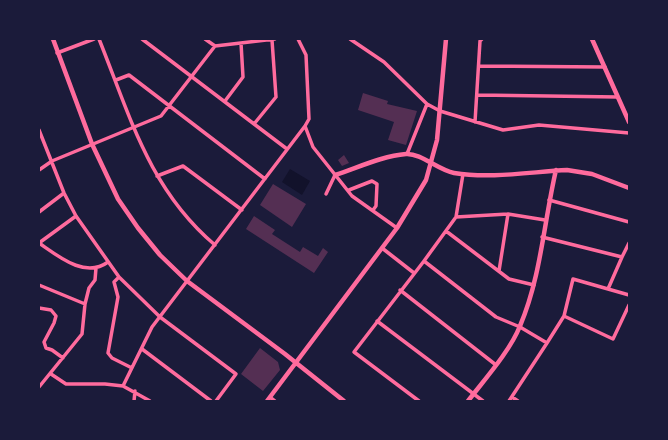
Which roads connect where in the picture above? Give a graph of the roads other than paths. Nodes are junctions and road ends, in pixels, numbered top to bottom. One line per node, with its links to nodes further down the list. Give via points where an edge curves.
1 (53, 39): 15 (street)
2 (94, 39): 15 (street)
3 (99, 39): 19 (street)
4 (142, 39): 18 (street)
5 (206, 39): 14 (street)
6 (275, 39): 12 (street)
7 (298, 39): 29 (street, via 306,55 309,118)
8 (350, 39): 23 (street, via 384,62)
9 (446, 39): 25 (street)
10 (482, 39): 16 (street)
11 (592, 39): 17 (street)
12 (272, 40): 13 (street); 28 (street, via 276,97)
13 (240, 43): 14 (street); 22 (street, via 243,77)
14 (214, 46): 18 (street)
15 (57, 53): 33 (street)
16 (480, 66): 17 (street); 20 (street)
17 (605, 67): 21 (street)
18 (192, 77): 22 (street); 24 (street)
19 (116, 80): 24 (street, via 129,75); 30 (street)
20 (477, 95): 21 (street); 26 (street)
21 (618, 97): 27 (street)
22 (225, 101): 28 (street)
23 (427, 104): 25 (street); 35 (street)
24 (170, 106): 30 (street, via 161,116); 43 (street)
25 (440, 111): 26 (street); 37 (street)
26 (475, 122): 32 (street, via 503,130 539,125)
27 (629, 122)
28 (254, 124): 34 (street)
29 (305, 126): 34 (street); 41 (street, via 313,147)
30 (134, 127): 33 (street); 42 (street)
31 (39, 132): 36 (street)
32 (629, 133)
33 (92, 144): 36 (street); 71 (street, via 118,199 138,228 160,255)
34 (287, 149): 43 (street)
35 (407, 154): 37 (street); 41 (street)
36 (52, 161): 38 (street); 46 (street)
37 (432, 163): 40 (street); 57 (street, via 417,198)
38 (39, 170)
39 (556, 170): 40 (street, via 473,176); 44 (street, via 580,171); 48 (street)
40 (463, 174): 54 (street)
41 (335, 175): 45 (street); 47 (street)
42 (157, 176): 49 (street, via 183,166); 62 (street, via 174,204)
43 (265, 179): 49 (street)
44 (629, 188)
45 (349, 190): 50 (street, via 352,196); 50 (street, via 372,181 377,184 376,206)
46 (64, 193): 51 (street); 53 (street)
47 (326, 194)
48 (549, 200): 55 (street); 56 (street)
49 (242, 210): 62 (street)
50 (373, 210): 57 (street)
51 (39, 212)
52 (508, 214): 54 (street); 55 (street); 68 (street)
53 (76, 216): 60 (street); 66 (street)
54 (456, 217): 58 (street)
55 (545, 220): 59 (street)
56 (629, 222)
57 (397, 228): 63 (street)
58 (446, 231): 65 (street); 68 (street)
59 (542, 238): 64 (street); 73 (street)
60 (39, 243): 67 (street, via 73,266)
61 (629, 243): 64 (street)
62 (214, 246): 71 (street)
63 (382, 248): 69 (street); 87 (street)
64 (622, 257): 74 (street)
65 (424, 261): 69 (street); 83 (street, via 496,317)
66 (108, 262): 67 (street); 70 (street)
67 (96, 268): 77 (street, via 95,280 89,288)
68 (499, 271): 73 (street, via 510,279)
69 (414, 273): 75 (street)
70 (119, 277): 80 (street); 89 (street, via 114,282 118,297 108,353 112,358)
71 (188, 281): 80 (street); 87 (street)
72 (39, 285): 77 (street)
73 (534, 285): 83 (street)
74 (608, 289): 76 (street); 81 (street, via 573,279)
75 (400, 290): 82 (street); 88 (street)
76 (629, 296)
77 (85, 304): 86 (street, via 82,334)
78 (629, 305): 81 (street, via 613,338)
79 (39, 308): 86 (street, via 51,310 56,316 44,342 46,348)
80 (160, 316): 85 (street); 101 (street, via 236,374)
81 (564, 316): 84 (street)
82 (377, 321): 94 (street); 103 (street, via 354,352)
83 (520, 326): 84 (street); 88 (street)
84 (547, 343): 95 (street)
85 (142, 349): 89 (street); 100 (street)
86 (63, 358): 90 (street)
87 (296, 363): 96 (street); 97 (street)
88 (496, 365): 94 (street)
89 (132, 368): 91 (street)
90 (51, 374): 91 (street, via 66,384); 92 (street)
91 (123, 386): 93 (street)
92 (39, 387)
93 (135, 391): 98 (street); 99 (street)
94 (473, 394): 104 (street); 105 (street)
95 (512, 397): 106 (street); 107 (street)
96 (268, 399): 102 (street)
97 (340, 400)
98 (134, 401)
99 (150, 401)
100 (211, 401)
101 (216, 401)
102 (275, 401)
103 (419, 401)
104 (468, 401)
105 (483, 401)
106 (509, 401)
107 (518, 401)

